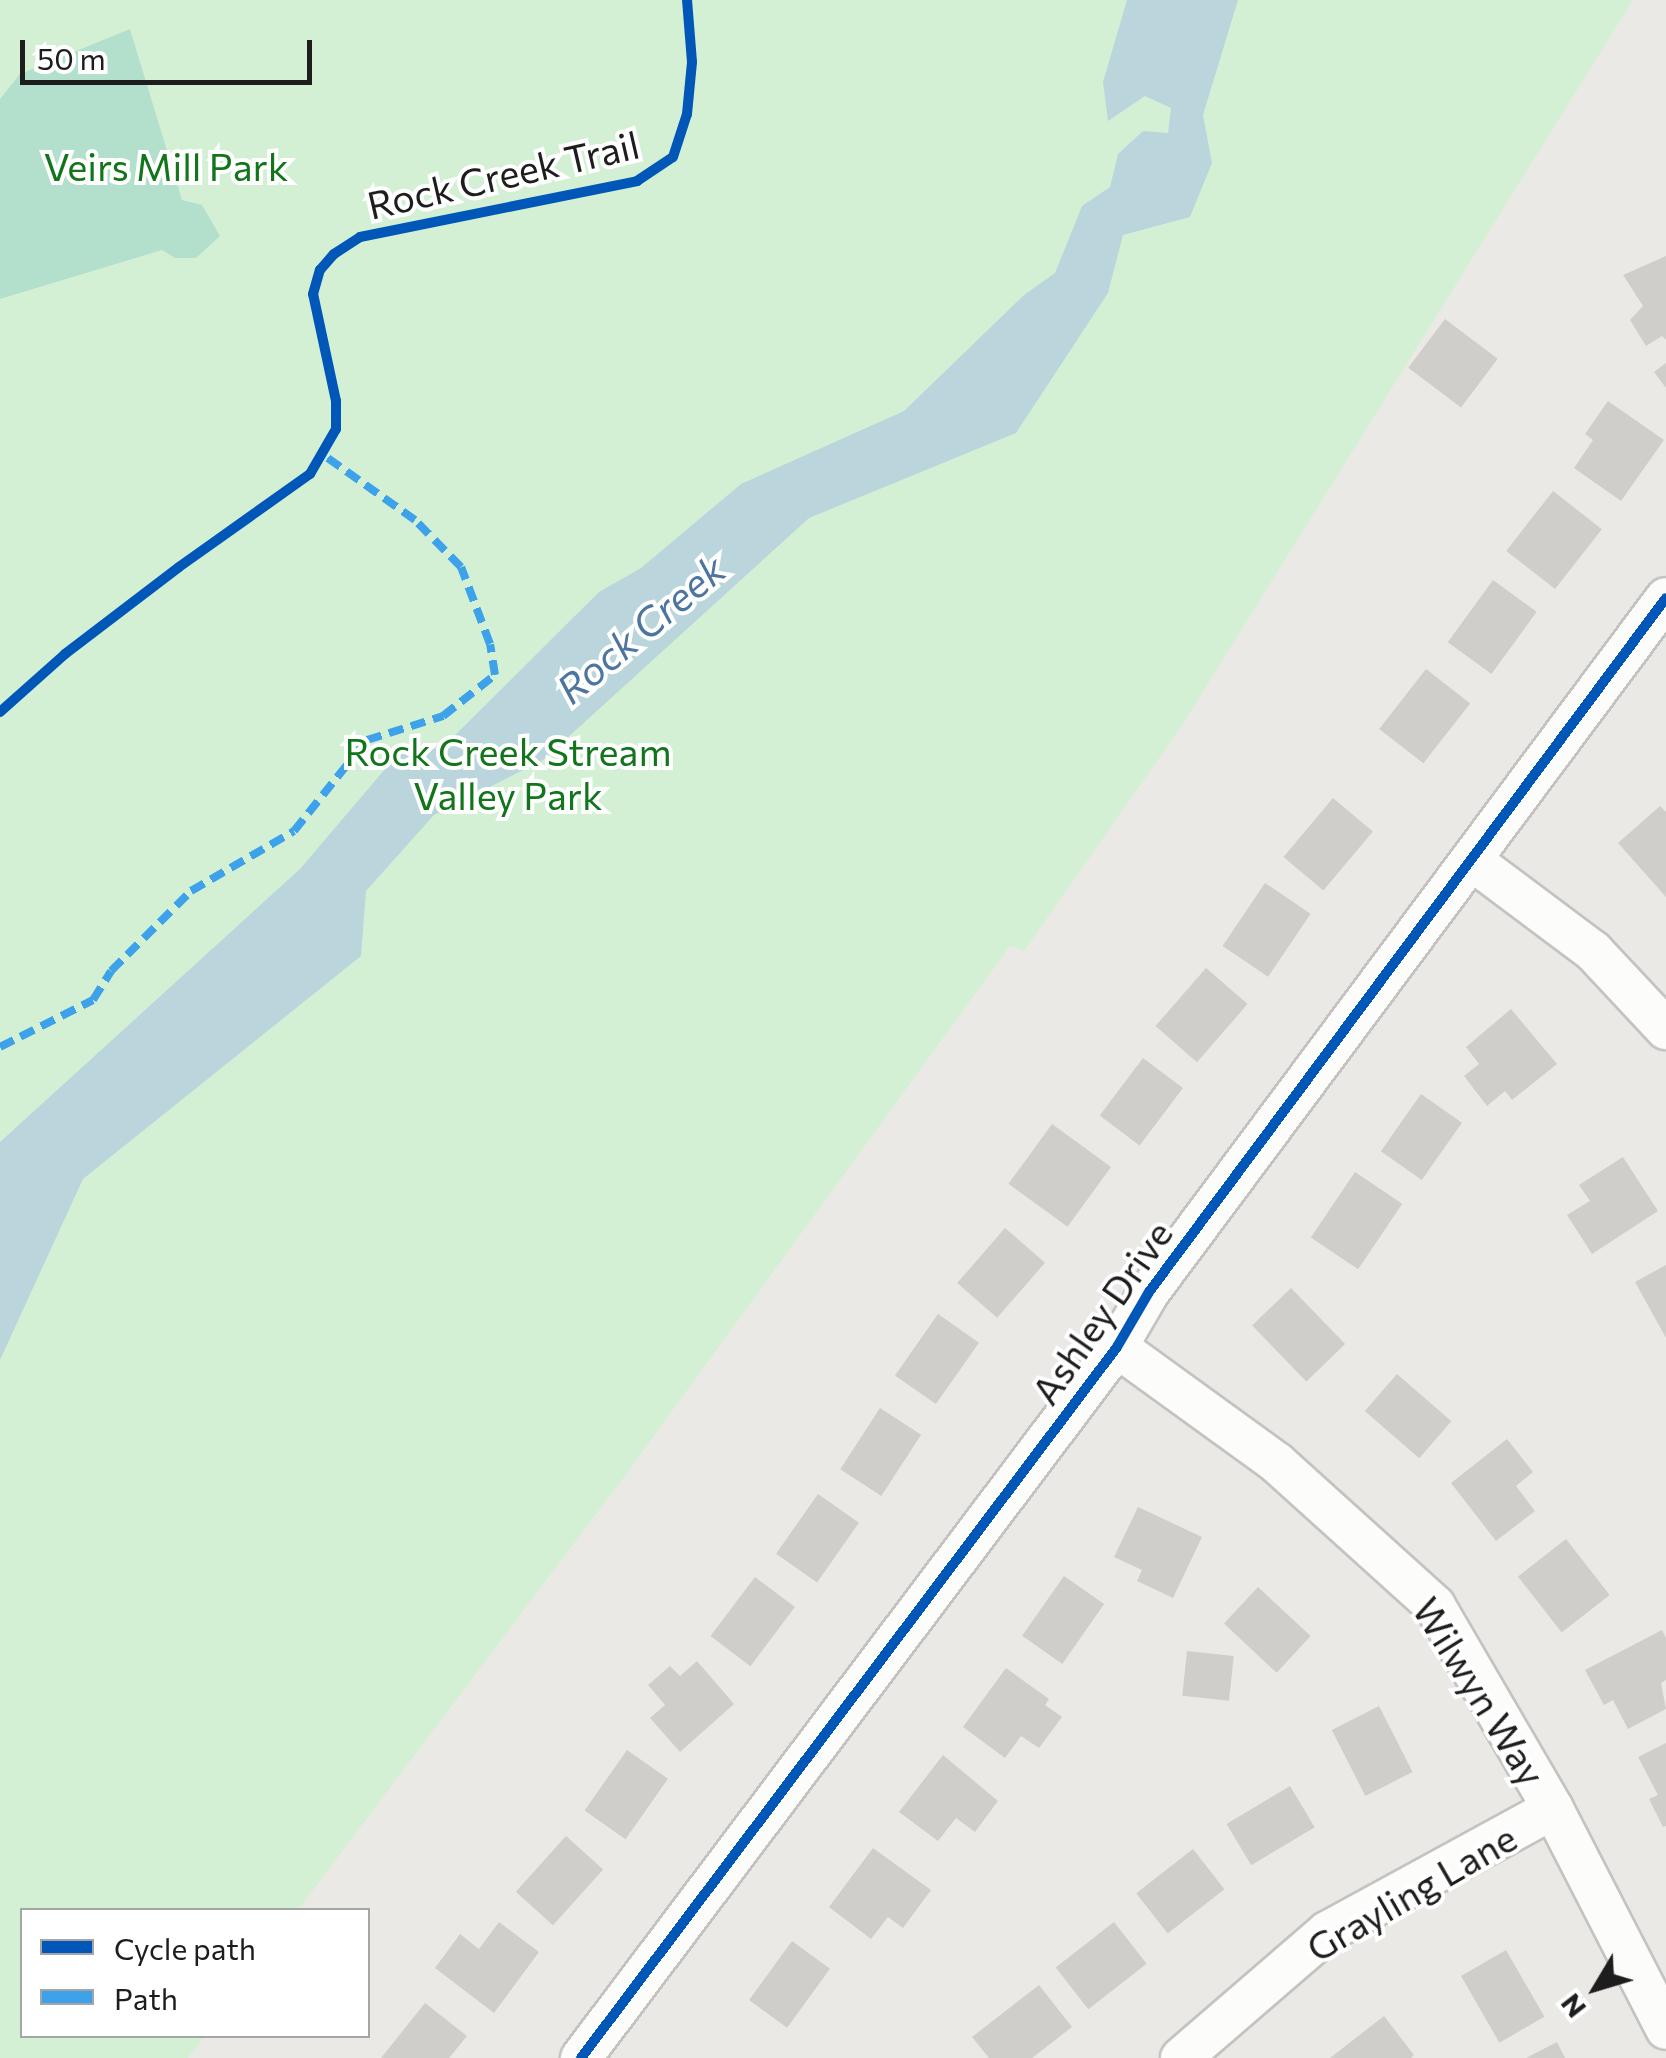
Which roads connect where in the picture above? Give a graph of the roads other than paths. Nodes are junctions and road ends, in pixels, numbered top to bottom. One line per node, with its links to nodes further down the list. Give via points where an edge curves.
1 (1666, 598): 2 (street, Ashley Drive)
2 (1474, 862): 3 (street, via 1593,951); 4 (street, Ashley Drive, via 1149,1292)
3 (1666, 1029)
4 (1117, 1347): 5 (street, Wilwyn Way, via 1277,1464 1436,1606); 7 (street, Ashley Drive)
5 (1553, 1809): 6 (street, Wilwyn Way); 8 (street, Grayling Lane, via 1327,1932)
6 (1666, 2029)
7 (581, 2058)
8 (1181, 2058)

